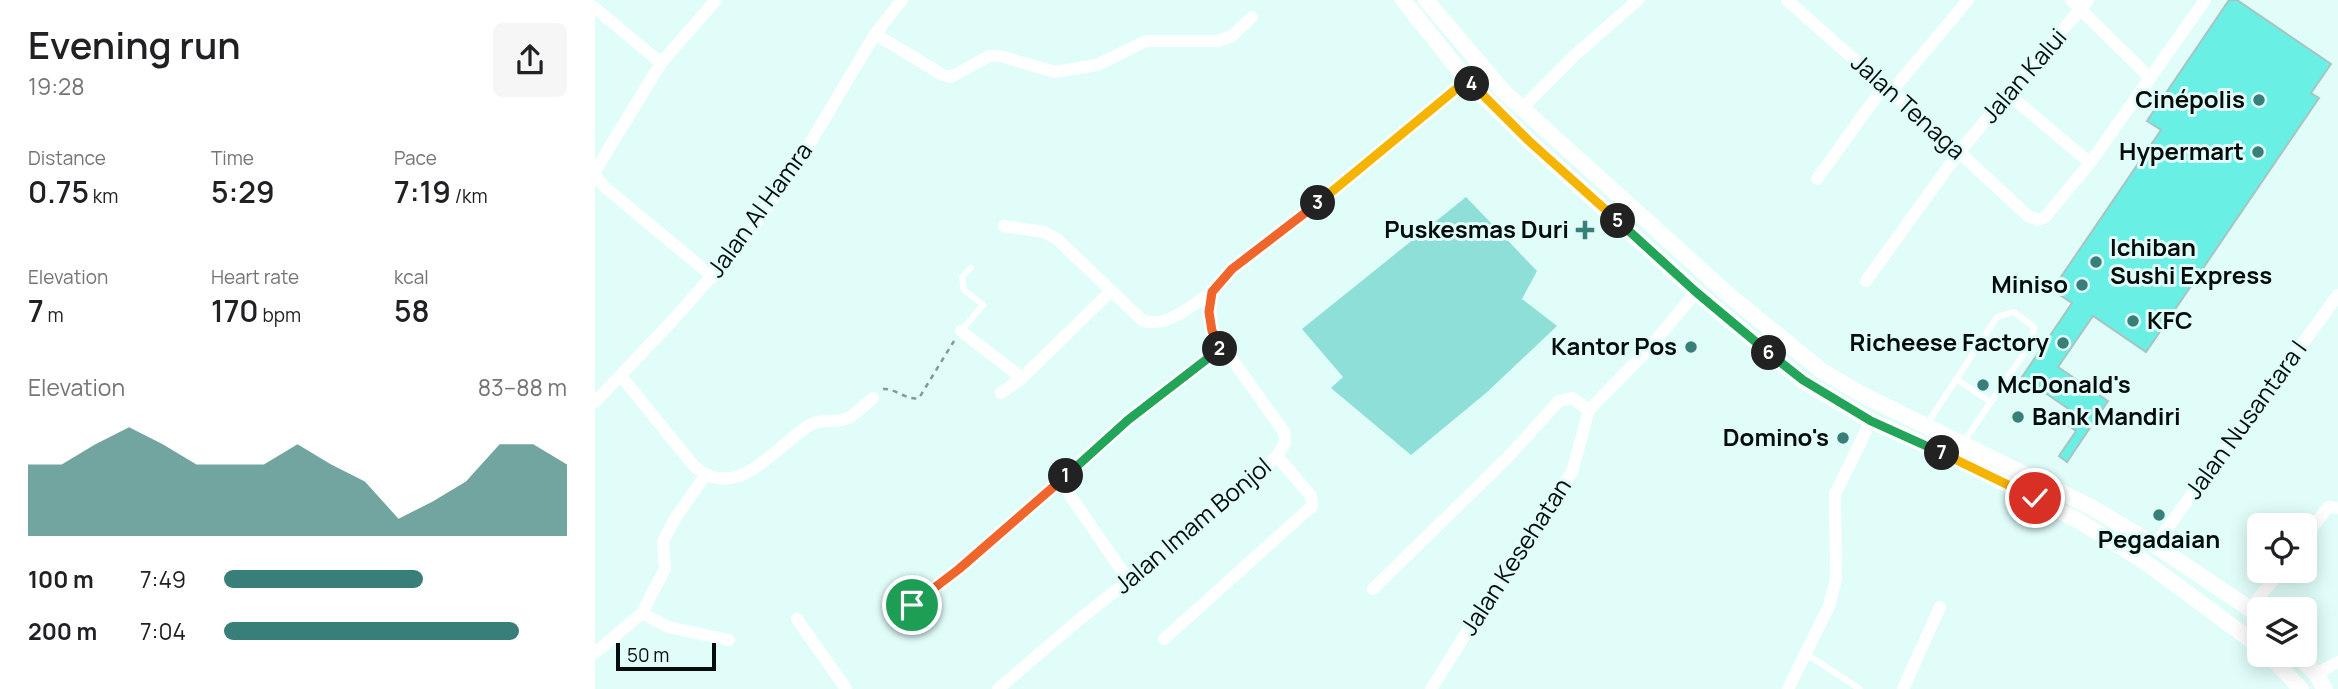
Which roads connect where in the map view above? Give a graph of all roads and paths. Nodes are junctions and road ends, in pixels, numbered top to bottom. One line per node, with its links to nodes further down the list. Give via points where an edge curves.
1 (716, 0): 14 (street)
2 (902, 0): 13 (street, Jalan Al Hamra)
3 (1402, 0): 16 (street)
4 (1426, 0): 19 (street, via 1479,66)
5 (1638, 0): 19 (street)
6 (1789, 0): 17 (street, Jalan Tenaga)
7 (1968, 0): 17 (street)
8 (2071, 0): 10 (street)
9 (2205, 0): 15 (street)
10 (2085, 5): 15 (street); 18 (street, Jalan Kalui)
11 (595, 8): 14 (street)
12 (1252, 17): 13 (street, via 1232,36 1218,41 1146,41 1097,65 1055,72 989,56 951,77)
13 (874, 34): 25 (street, Jalan Al Hamra, via 800,160)
14 (661, 63): 25 (street, via 595,175)
15 (2150, 78): 21 (street)
16 (1467, 80): 28 (street, via 1232,269); 29 (street)
17 (1888, 89): 20 (street, Jalan Tenaga); 22 (street)
18 (2008, 94): 20 (street, Jalan Kalui); 21 (street)
19 (1522, 108): 31 (street)
20 (1959, 152): 21 (street, Jalan Tenaga, via 2038,220); 26 (street, Jalan Kalui)
21 (2090, 163)
22 (1817, 179)
23 (1004, 226): 27 (street, via 1044,232 1057,239)
24 (971, 268): 32 (lane, via 962,278 964,290 983,305)
25 (713, 276): 35 (street, Jalan Al Hamra)
26 (1866, 281)
27 (1111, 291): 28 (street, via 1143,321 1153,324); 36 (street)
28 (1212, 292): 34 (street, Jalan Imam Bonjol, via 1212,331)
29 (1696, 292): 33 (street); 42 (street, Jalan Kesehatan)
30 (2338, 295): 51 (street, Jalan Nusantara I)
31 (1770, 330): 33 (street); 44 (street, via 1822,371)
32 (961, 331): 36 (street); 39 (path, via 919,398 885,388)
33 (1757, 343): 43 (street, via 1803,380)
34 (1222, 347): 46 (street, Jalan Imam Bonjol, via 1284,432 1285,443); 48 (street, via 1128,420)
35 (621, 376): 41 (street, Jalan Al Hamra); 47 (street)
36 (1023, 377): 38 (street)
37 (1956, 379): 40 (lane); 40 (lane, via 1997,317 2014,312 2034,327 2031,343); 44 (lane)
38 (1001, 393)
39 (873, 398): 47 (street, via 848,418 812,424 739,477)
40 (1991, 401): 45 (lane)
41 (595, 402)
42 (1589, 410): 53 (street, via 1572,398 1559,401); 70 (street, Jalan Kesehatan, via 1572,472)
43 (1871, 421): 59 (street, via 2089,526); 63 (street, via 1835,494 1836,579 1829,606)
44 (1926, 425): 45 (street)
45 (1963, 443): 51 (street, via 2069,495)
46 (1277, 456): 52 (street, Jalan Imam Bonjol); 60 (street, via 1311,496 1312,506)
47 (705, 476): 57 (street, via 663,541 665,569)
48 (1060, 481): 52 (street); 54 (street)
49 (2338, 508): 50 (street, via 2328,507)
50 (2317, 521)
51 (2155, 545): 56 (street)
52 (1129, 580): 69 (street, Jalan Imam Bonjol)
53 (1373, 589)
54 (912, 605)
55 (1940, 607): 73 (street)
56 (2247, 608)
57 (642, 613): 61 (street, via 668,627); 62 (street)
58 (797, 619): 68 (street)
59 (2247, 637)
60 (1164, 639)
61 (729, 640)
62 (595, 653)
63 (1806, 654): 71 (street); 72 (lane)
64 (2338, 662): 67 (street)
65 (2280, 667): 74 (street)
66 (2309, 667): 67 (street)
67 (2316, 674): 75 (street)
68 (846, 689)
69 (998, 689)
70 (1431, 689)
71 (1788, 689)
72 (1860, 689)
73 (1903, 689)
74 (2301, 689)
75 (2325, 689)

